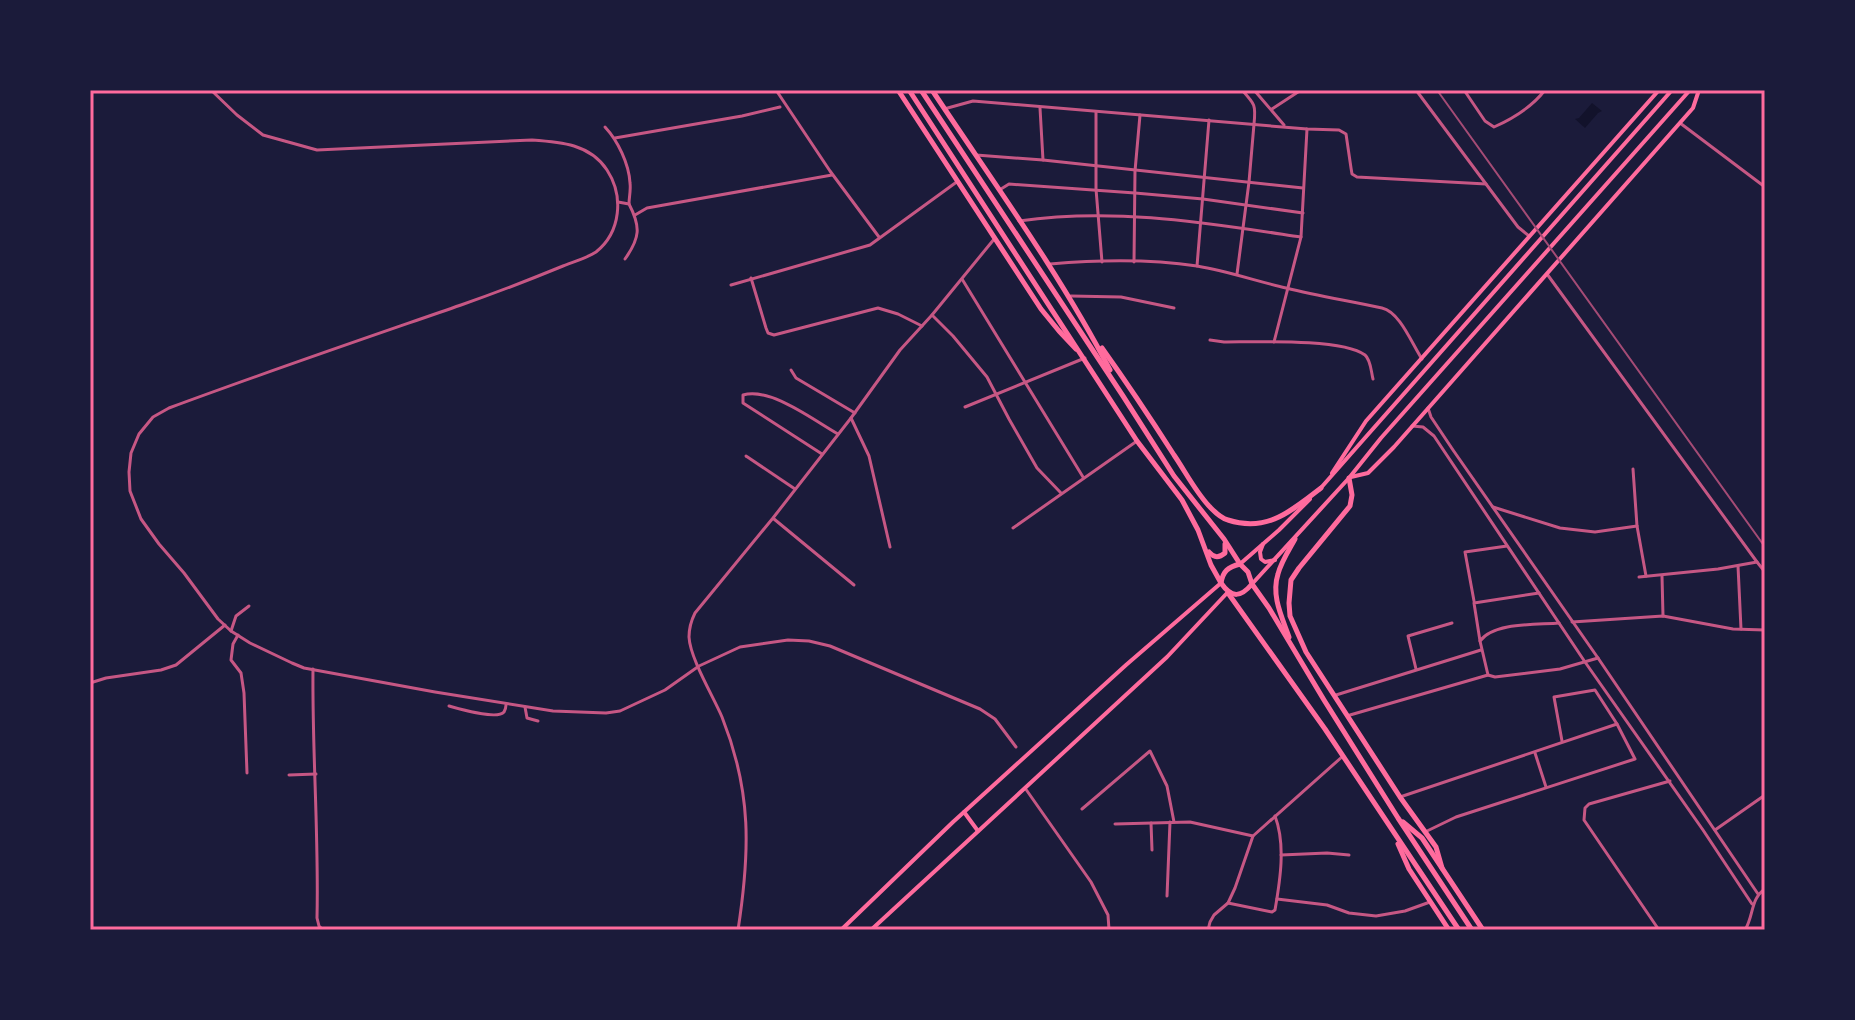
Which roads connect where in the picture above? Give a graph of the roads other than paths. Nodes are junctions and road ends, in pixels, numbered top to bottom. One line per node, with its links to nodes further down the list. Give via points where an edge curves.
1 (211, 90): 47 (street, via 263,135 317,150 532,140 584,148 612,177)
2 (776, 90): 36 (street)
3 (898, 90): 38 (highway)
4 (909, 90): 79 (highway)
5 (921, 90): 85 (highway)
6 (932, 90): 21 (highway)
7 (1242, 90): 27 (street, via 1254,102)
8 (1254, 90): 22 (street)
9 (1301, 90): 22 (street)
10 (1416, 90): 40 (street)
11 (1464, 90): 18 (street, via 1494,127)
12 (1536, 90): 18 (street)
13 (1545, 90): 18 (street)
14 (1659, 90): 57 (main road)
15 (1672, 90): 98 (main road)
16 (1690, 90): 97 (main road)
17 (1699, 90): 26 (main road)
18 (1540, 96)
19 (780, 107): 31 (street)
20 (1040, 107): 21 (street, via 973,101); 23 (street); 33 (street)
21 (944, 109): 32 (highway)
22 (1272, 109): 28 (street)
23 (1096, 112): 24 (street); 34 (street)
24 (1140, 115): 25 (street); 35 (street)
25 (1209, 120): 27 (street); 37 (street)
26 (1680, 123): 41 (street); 66 (main road)
27 (1254, 124): 28 (street); 39 (street)
28 (1284, 125): 30 (street)
29 (605, 127): 31 (street)
30 (1307, 129): 40 (street, via 1346,134 1352,174 1357,177); 42 (street)
31 (615, 138): 48 (street, via 630,182)
32 (975, 155): 33 (street); 44 (highway)
33 (1043, 160): 34 (street)
34 (1095, 166): 35 (street); 43 (street)
35 (1135, 171): 37 (street); 45 (street)
36 (832, 175): 51 (street, via 647,208); 60 (street)
37 (1204, 178): 39 (street); 46 (street)
38 (958, 181): 59 (highway); 60 (street)
39 (1249, 182): 42 (street); 49 (street)
40 (1486, 184): 57 (street)
41 (1765, 187)
42 (1303, 188): 50 (street)
43 (1096, 189): 44 (street, via 1009,184); 45 (street); 52 (street)
44 (998, 191): 54 (highway)
45 (1135, 193): 46 (street); 53 (street)
46 (1203, 199): 49 (street); 55 (street)
47 (618, 202): 48 (street); 130 (street, via 613,232 595,253 153,417 131,453 130,491 141,519)
48 (629, 204): 51 (street)
49 (1245, 206): 50 (street); 56 (street)
50 (1303, 213): 58 (street)
51 (635, 215): 61 (street, via 638,230)
52 (1098, 215): 53 (street); 54 (street); 62 (street)
53 (1135, 216): 55 (street); 63 (street)
54 (1018, 221): 64 (highway)
55 (1201, 221): 56 (street); 65 (street)
56 (1242, 228): 58 (street); 67 (street)
57 (1529, 236): 80 (main road)
58 (1301, 237): 71 (street)
59 (995, 238): 69 (street); 79 (highway, via 1041,309)
60 (880, 239): 68 (street)
61 (625, 259)
62 (1102, 262): 63 (street); 64 (street)
63 (1134, 262): 65 (street)
64 (1047, 265): 72 (highway)
65 (1197, 266): 67 (street)
66 (1547, 273): 87 (main road); 112 (street)
67 (1237, 274): 71 (street)
68 (751, 278): 70 (street); 75 (street, via 768,333 774,335 878,308)
69 (961, 278): 74 (street); 83 (street)
70 (731, 285)
71 (1287, 288): 78 (street); 80 (street, via 1391,310)
72 (1068, 296): 73 (street, via 1121,297); 76 (highway)
73 (1174, 308)
74 (932, 315): 75 (street); 84 (street)
75 (922, 326): 88 (street)
76 (1090, 332): 85 (highway); 98 (highway, via 1222,518 1253,524 1278,519)
77 (1210, 340): 78 (street)
78 (1274, 342): 82 (street, via 1319,344 1364,355)
79 (1085, 358): 83 (street); 92 (highway)
80 (1422, 359): 98 (main road, via 1366,421)
81 (791, 370): 88 (street)
82 (1373, 379)
83 (1024, 382): 84 (street); 96 (street)
84 (996, 394): 86 (street); 100 (street, via 1037,468)
85 (1123, 396): 105 (highway, via 1174,476)
86 (965, 407)
87 (1428, 408): 90 (main road); 101 (street)
88 (855, 413): 89 (street)
89 (851, 418): 91 (street); 109 (street, via 869,456)
90 (1412, 426): 97 (main road, via 1368,473); 108 (street, via 1434,436)
91 (838, 434): 93 (street); 93 (street, via 774,398 743,395 743,403)
92 (1137, 441): 96 (street); 110 (highway, via 1182,500)
93 (822, 454): 99 (street)
94 (746, 456): 99 (street)
95 (1633, 469): 103 (street)
96 (1083, 477): 100 (street)
97 (1349, 478): 106 (main road); 146 (highway, via 1350,506 1299,568 1289,591 1294,627)
98 (1321, 488): 107 (main road)
99 (795, 489): 102 (street)
100 (1061, 493): 104 (street)
101 (1491, 506): 103 (street, via 1560,528 1595,532); 127 (street)
102 (773, 518): 121 (street); 140 (street, via 695,613 689,639)
103 (1637, 526): 117 (street)
104 (1013, 528)
105 (1224, 539): 110 (highway, via 1226,550 1220,557); 113 (highway)
106 (1295, 539): 111 (main road); 136 (highway, via 1278,574 1276,592)
107 (1264, 542): 111 (main road, via 1261,559); 113 (main road)
108 (1507, 546): 123 (street); 124 (street, via 1465,552)
109 (890, 547)
110 (1206, 548): 119 (highway)
111 (1276, 559): 120 (main road)
112 (1757, 562): 114 (street); 115 (street)
113 (1240, 564): 119 (highway, via 1227,569); 120 (highway)
114 (1738, 566): 116 (street); 131 (street)
115 (1765, 572)
116 (1662, 575): 117 (street); 126 (street)
117 (1646, 576): 118 (street)
118 (1639, 577)
119 (1221, 583): 122 (highway); 166 (main road)
120 (1252, 584): 122 (highway, via 1242,594); 136 (highway)
121 (854, 585)
122 (1228, 592): 156 (highway); 162 (main road, via 1167,657)
123 (1539, 593): 124 (street); 129 (street)
124 (1474, 603): 135 (street)
125 (249, 606): 133 (street, via 236,616)
126 (1663, 616): 127 (street); 131 (street)
127 (1572, 622): 138 (street)
128 (1452, 623): 142 (street, via 1408,636)
129 (1559, 623): 135 (street, via 1506,627); 139 (street)
130 (225, 625): 133 (street); 144 (street, via 176,665)
131 (1741, 629): 132 (street)
132 (1765, 630)
133 (231, 631): 134 (street)
134 (238, 635): 141 (street); 157 (street, via 230,654 244,693)
135 (1480, 641): 137 (street)
136 (1294, 650): 168 (highway)
137 (1481, 650): 142 (street); 143 (street)
138 (1598, 658): 139 (street); 173 (street)
139 (1585, 662): 143 (street); 160 (street)
140 (699, 666): 149 (street, via 665,690 620,711); 154 (street, via 740,647 788,640 830,646 980,709 995,719); 189 (street, via 722,719 743,792 746,879)
141 (313, 669): 147 (street); 158 (street)
142 (1416, 669): 146 (street)
143 (1488, 675): 150 (street)
144 (90, 682): 145 (street)
145 (90, 691)
146 (1335, 695): 150 (highway)
147 (507, 704): 148 (street, via 500,715); 149 (street)
148 (449, 706)
149 (525, 707): 151 (street, via 527,718)
150 (1348, 716): 164 (highway)
151 (538, 721)
152 (1617, 724): 153 (street); 153 (street, via 1595,690 1554,697); 161 (street, via 1635,759)
153 (1562, 741): 155 (street)
154 (1016, 747)
155 (1535, 751): 161 (street); 164 (street)
156 (1343, 756): 167 (street); 172 (highway)
157 (247, 773)
158 (316, 774): 159 (street); 188 (street, via 317,918)
159 (289, 775)
160 (1670, 781): 187 (street); 198 (street, via 1589,804 1583,814)
161 (1546, 787): 175 (street)
162 (1025, 788): 174 (main road); 192 (street, via 1091,882 1108,915)
163 (1765, 795): 173 (street)
164 (1400, 797): 175 (highway)
165 (1082, 809): 169 (street, via 1150,751 1167,786)
166 (964, 812): 174 (main road); 190 (main road)
167 (1275, 816): 176 (street); 178 (street)
168 (1398, 818): 180 (highway, via 1422,838); 196 (highway)
169 (1172, 822): 170 (street); 176 (street); 183 (street)
170 (1151, 823): 171 (street); 177 (street)
171 (1115, 824)
172 (1391, 829): 185 (highway); 195 (highway)
173 (1715, 830): 182 (street)
174 (978, 831): 191 (main road)
175 (1425, 832): 180 (highway)
176 (1253, 836): 186 (street)
177 (1152, 850)
178 (1281, 855): 179 (street); 184 (street)
179 (1349, 855)
180 (1442, 868): 197 (highway)
181 (1765, 889): 182 (street)
182 (1758, 894): 187 (street)
183 (1167, 896)
184 (1277, 899): 185 (street, via 1376,916); 186 (street, via 1272,912)
185 (1430, 902): 194 (highway)
186 (1228, 903): 193 (street, via 1214,915)
187 (1752, 904): 199 (street)
188 (323, 930)
189 (738, 930)
190 (841, 930)
191 (871, 930)
192 (1109, 930)
193 (1208, 930)
194 (1449, 930)
195 (1459, 930)
196 (1472, 930)
197 (1483, 930)
198 (1659, 930)
199 (1745, 930)

